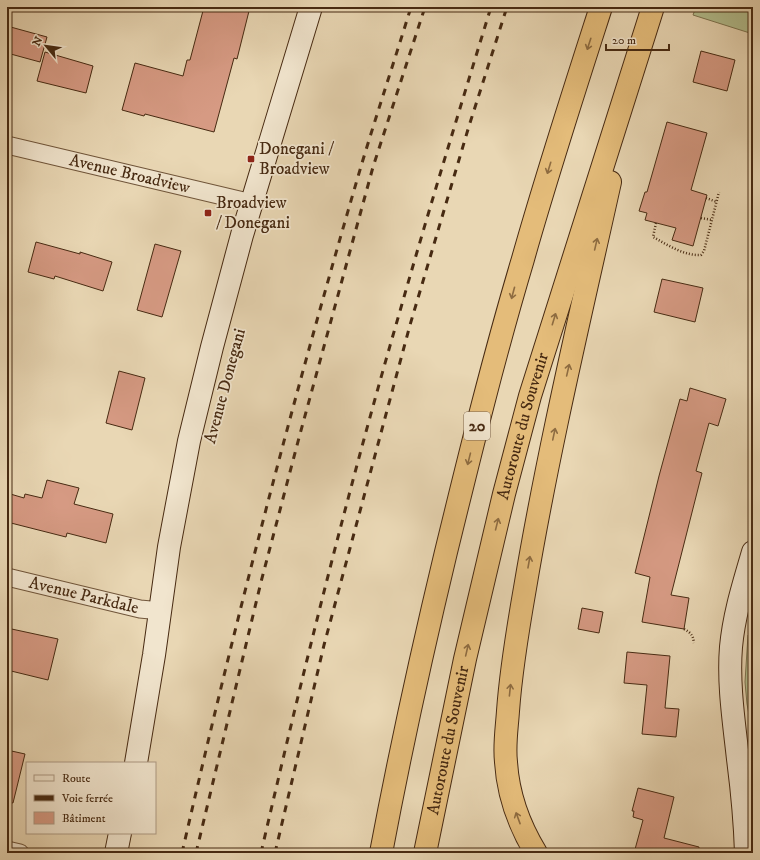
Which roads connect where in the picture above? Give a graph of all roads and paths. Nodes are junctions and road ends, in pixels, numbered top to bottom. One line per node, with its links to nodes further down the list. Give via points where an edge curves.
1 (311, 7): 9 (street, Avenue Donegani)
2 (601, 7): 23 (highway, 20, one-way to 23, via 522,260 478,421 422,655)
3 (653, 7): 4 (highway, Autoroute du Souvenir)
4 (645, 29): 24 (highway, Autoroute du Souvenir, one-way to 4, via 465,659 530,396); 25 (highway, one-way to 4, via 522,828 513,803 505,760 515,647 547,464)
5 (7, 145): 9 (street, Avenue Broadview)
6 (719, 192): 8 (path)
7 (706, 198): 8 (path)
8 (716, 202): 11 (path)
9 (252, 203): 15 (street, Avenue Donegani, via 189,441 169,547)
10 (701, 218): 11 (path)
11 (712, 220): 12 (path, via 701,255 677,250 653,237)
12 (656, 223)
13 (753, 552): 26 (street, via 733,625 730,667 732,711 744,806)
14 (7, 578): 15 (street, Avenue Parkdale, via 140,609)
15 (161, 611): 18 (street, Avenue Donegani)
16 (684, 629): 17 (path, via 693,636)
17 (694, 643)
18 (136, 762)
19 (120, 834): 22 (street)
20 (7, 850): 21 (street)
21 (20, 853)
22 (116, 853)
23 (382, 853)
24 (425, 853)
25 (536, 853)
26 (746, 853)

